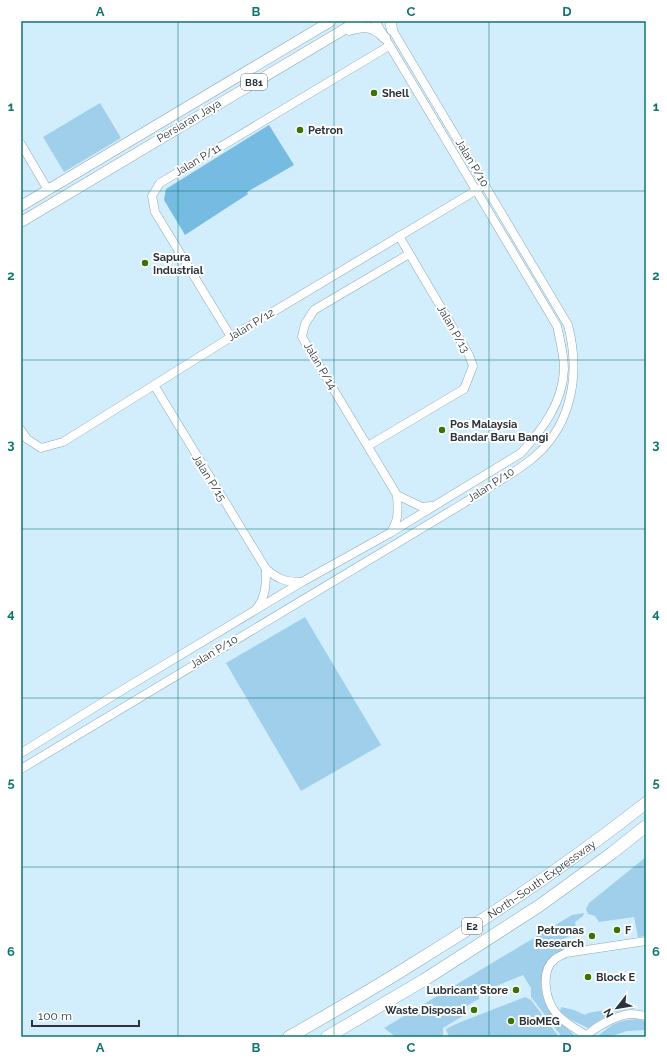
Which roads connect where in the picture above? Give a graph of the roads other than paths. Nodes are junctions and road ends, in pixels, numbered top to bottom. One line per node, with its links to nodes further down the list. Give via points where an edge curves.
1 (331, 21): 10 (main road, Persiaran Jaya / B81)
2 (358, 21): 6 (main road, Persiaran Jaya / B81)
3 (374, 21): 7 (street, Jalan P/10)
4 (387, 21): 5 (street, Jalan P/10)
5 (391, 26): 9 (street, Jalan P/10)
6 (337, 33): 7 (main road, via 366,26 374,29); 13 (main road, Persiaran Jaya / B81)
7 (387, 42): 11 (street, Jalan P/10); 16 (street, Jalan P/11, via 160,183 152,196 155,212)
8 (22, 150): 10 (street)
9 (485, 185): 11 (street, Jalan P/12); 27 (street, Jalan P/10, via 568,325 573,344 574,371 570,396 562,421 550,440 529,461 464,503)
10 (48, 190): 12 (main road, Persiaran Jaya / B81)
11 (476, 190): 14 (street, Jalan P/12); 21 (street, Jalan P/10, via 557,326 564,369 560,393 550,416 521,453)
12 (21, 206)
13 (21, 222)
14 (399, 236): 15 (street, Jalan P/13); 16 (street, Jalan P/12)
15 (409, 254): 19 (street, Jalan P/13, via 473,366 464,389); 19 (street, Jalan P/14, via 314,310 305,324 302,337)
16 (231, 337): 17 (street, Jalan P/12)
17 (154, 386): 18 (street, Jalan P/12, via 63,442 41,448 27,439); 23 (street, Jalan P/15)
18 (21, 430)
19 (368, 446): 20 (street, Jalan P/14)
20 (397, 495): 21 (street, via 422,507); 22 (street, via 397,522)
21 (437, 504): 22 (street, Jalan P/10)
22 (390, 534): 24 (street, Jalan P/10)
23 (266, 569): 24 (street, Jalan P/15, via 283,580); 25 (street, via 265,593)
24 (302, 582): 25 (street, Jalan P/10)
25 (254, 612): 26 (street, Jalan P/10)
26 (21, 753)
27 (21, 769)
28 (646, 803): 33 (highway, North–South Expressway / E2, via 602,838 526,891 414,964)
29 (646, 826): 34 (highway, North–South Expressway / E2, via 539,906 424,980)
30 (646, 941): 32 (street, via 566,953 555,958 548,967 545,976 547,990 555,1012)
31 (646, 1016): 32 (street, via 631,1014 617,1018)
32 (586, 1036)
33 (289, 1037)
34 (327, 1037)

